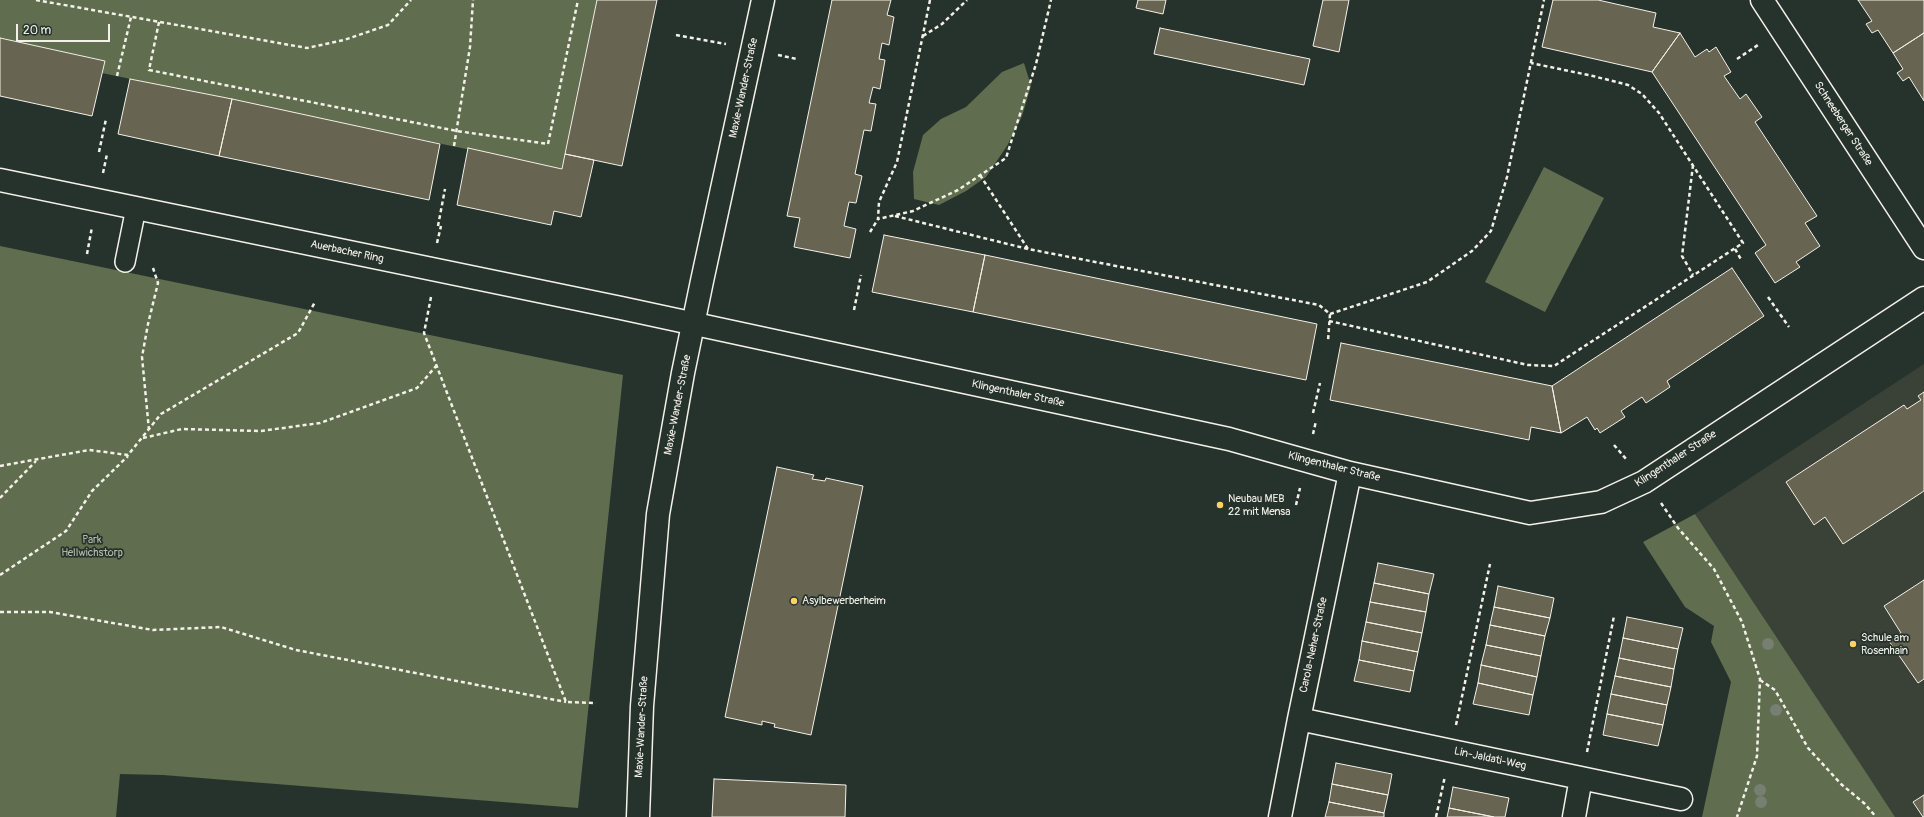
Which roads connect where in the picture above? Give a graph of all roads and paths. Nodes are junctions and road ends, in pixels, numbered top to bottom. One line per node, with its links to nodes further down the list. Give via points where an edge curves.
1 (36, 0): 11 (path)
2 (411, 0): 12 (path, via 388,25 344,40 307,48)
3 (472, 0): 19 (path, via 470,47)
4 (578, 0): 19 (path, via 548,144)
5 (763, 0): 46 (street, Maxie-Wander-Straße)
6 (930, 0): 13 (path)
7 (967, 0): 13 (path, via 942,24)
8 (1051, 0): 23 (path, via 1036,64 1006,158)
9 (1544, 0): 16 (path)
10 (1762, 0): 31 (street, Schneeberger Straße)
11 (131, 17): 12 (path); 17 (path)
12 (159, 22): 19 (path, via 149,70)
13 (923, 36): 28 (path, via 897,162 879,202)
14 (785, 56): 15 (path)
15 (797, 59)
16 (1531, 63): 22 (path, via 1628,85 1642,94 1659,113); 44 (path, via 1508,177 1491,231 1472,251 1427,282)
17 (116, 76)
18 (106, 119): 21 (path)
19 (457, 131): 20 (path)
20 (454, 146)
21 (99, 152)
22 (1693, 165): 33 (path, via 1743,243); 39 (path, via 1682,256)
23 (980, 175): 27 (path, via 958,190 913,211); 32 (path)
24 (0, 180): 26 (street, Auerbacher Ring)
25 (445, 189): 29 (path)
26 (136, 208): 35 (lane); 37 (street, Auerbacher Ring)
27 (894, 216): 28 (path); 32 (path)
28 (878, 219): 30 (path)
29 (438, 226)
30 (870, 232)
31 (1924, 248)
32 (1028, 249): 44 (path, via 1319,305)
33 (1734, 249): 34 (path); 39 (path)
34 (1742, 261)
35 (125, 262)
36 (153, 268): 52 (path, via 158,283 142,358)
37 (436, 270): 46 (street, Auerbacher Ring); 49 (path, via 424,333)
38 (862, 275): 43 (path)
39 (1693, 275): 45 (path, via 1554,366 1528,365)
40 (1768, 297): 47 (path)
41 (1924, 298): 57 (street, Klingenthaler Straße, via 1644,482 1601,502 1530,513)
42 (315, 302): 52 (path, via 298,333 161,414)
43 (854, 310)
44 (1330, 314): 45 (path)
45 (1329, 321): 48 (path)
46 (694, 325): 57 (street, Klingenthaler Straße, via 1229,439); 71 (street, Maxie-Wander-Straße, via 658,514 642,706)
47 (1789, 327)
48 (1328, 341)
49 (436, 365): 53 (path, via 417,388 320,423 261,431 182,429); 65 (path)
50 (1320, 383): 51 (path)
51 (1312, 414)
52 (149, 431): 53 (path)
53 (143, 438): 54 (path)
54 (128, 455): 55 (path, via 90,450); 61 (path, via 92,492 66,531)
55 (36, 461): 56 (path); 58 (path)
56 (0, 466)
57 (1350, 473): 67 (street, Carola-Neher-Straße)
58 (0, 498)
59 (1672, 517): 64 (path, via 1678,528 1714,568 1742,622)
60 (1490, 564): 68 (path)
61 (0, 575)
62 (0, 612): 65 (path, via 50,612 153,630 221,627 296,650)
63 (1614, 616): 69 (path)
64 (1760, 679): 75 (path, via 1757,756); 76 (path, via 1775,690 1808,748)
65 (566, 702): 66 (path)
66 (596, 703)
67 (1299, 720): 68 (street, Lin-Jaldati-Weg); 72 (street, Carola-Neher-Straße)
68 (1450, 750): 69 (street, Lin-Jaldati-Weg); 73 (path)
69 (1581, 778): 70 (street, Lin-Jaldati-Weg); 74 (street)
70 (1682, 799)
71 (638, 817)
72 (1280, 817)
73 (1436, 817)
74 (1574, 817)
75 (1737, 817)
76 (1876, 817)

